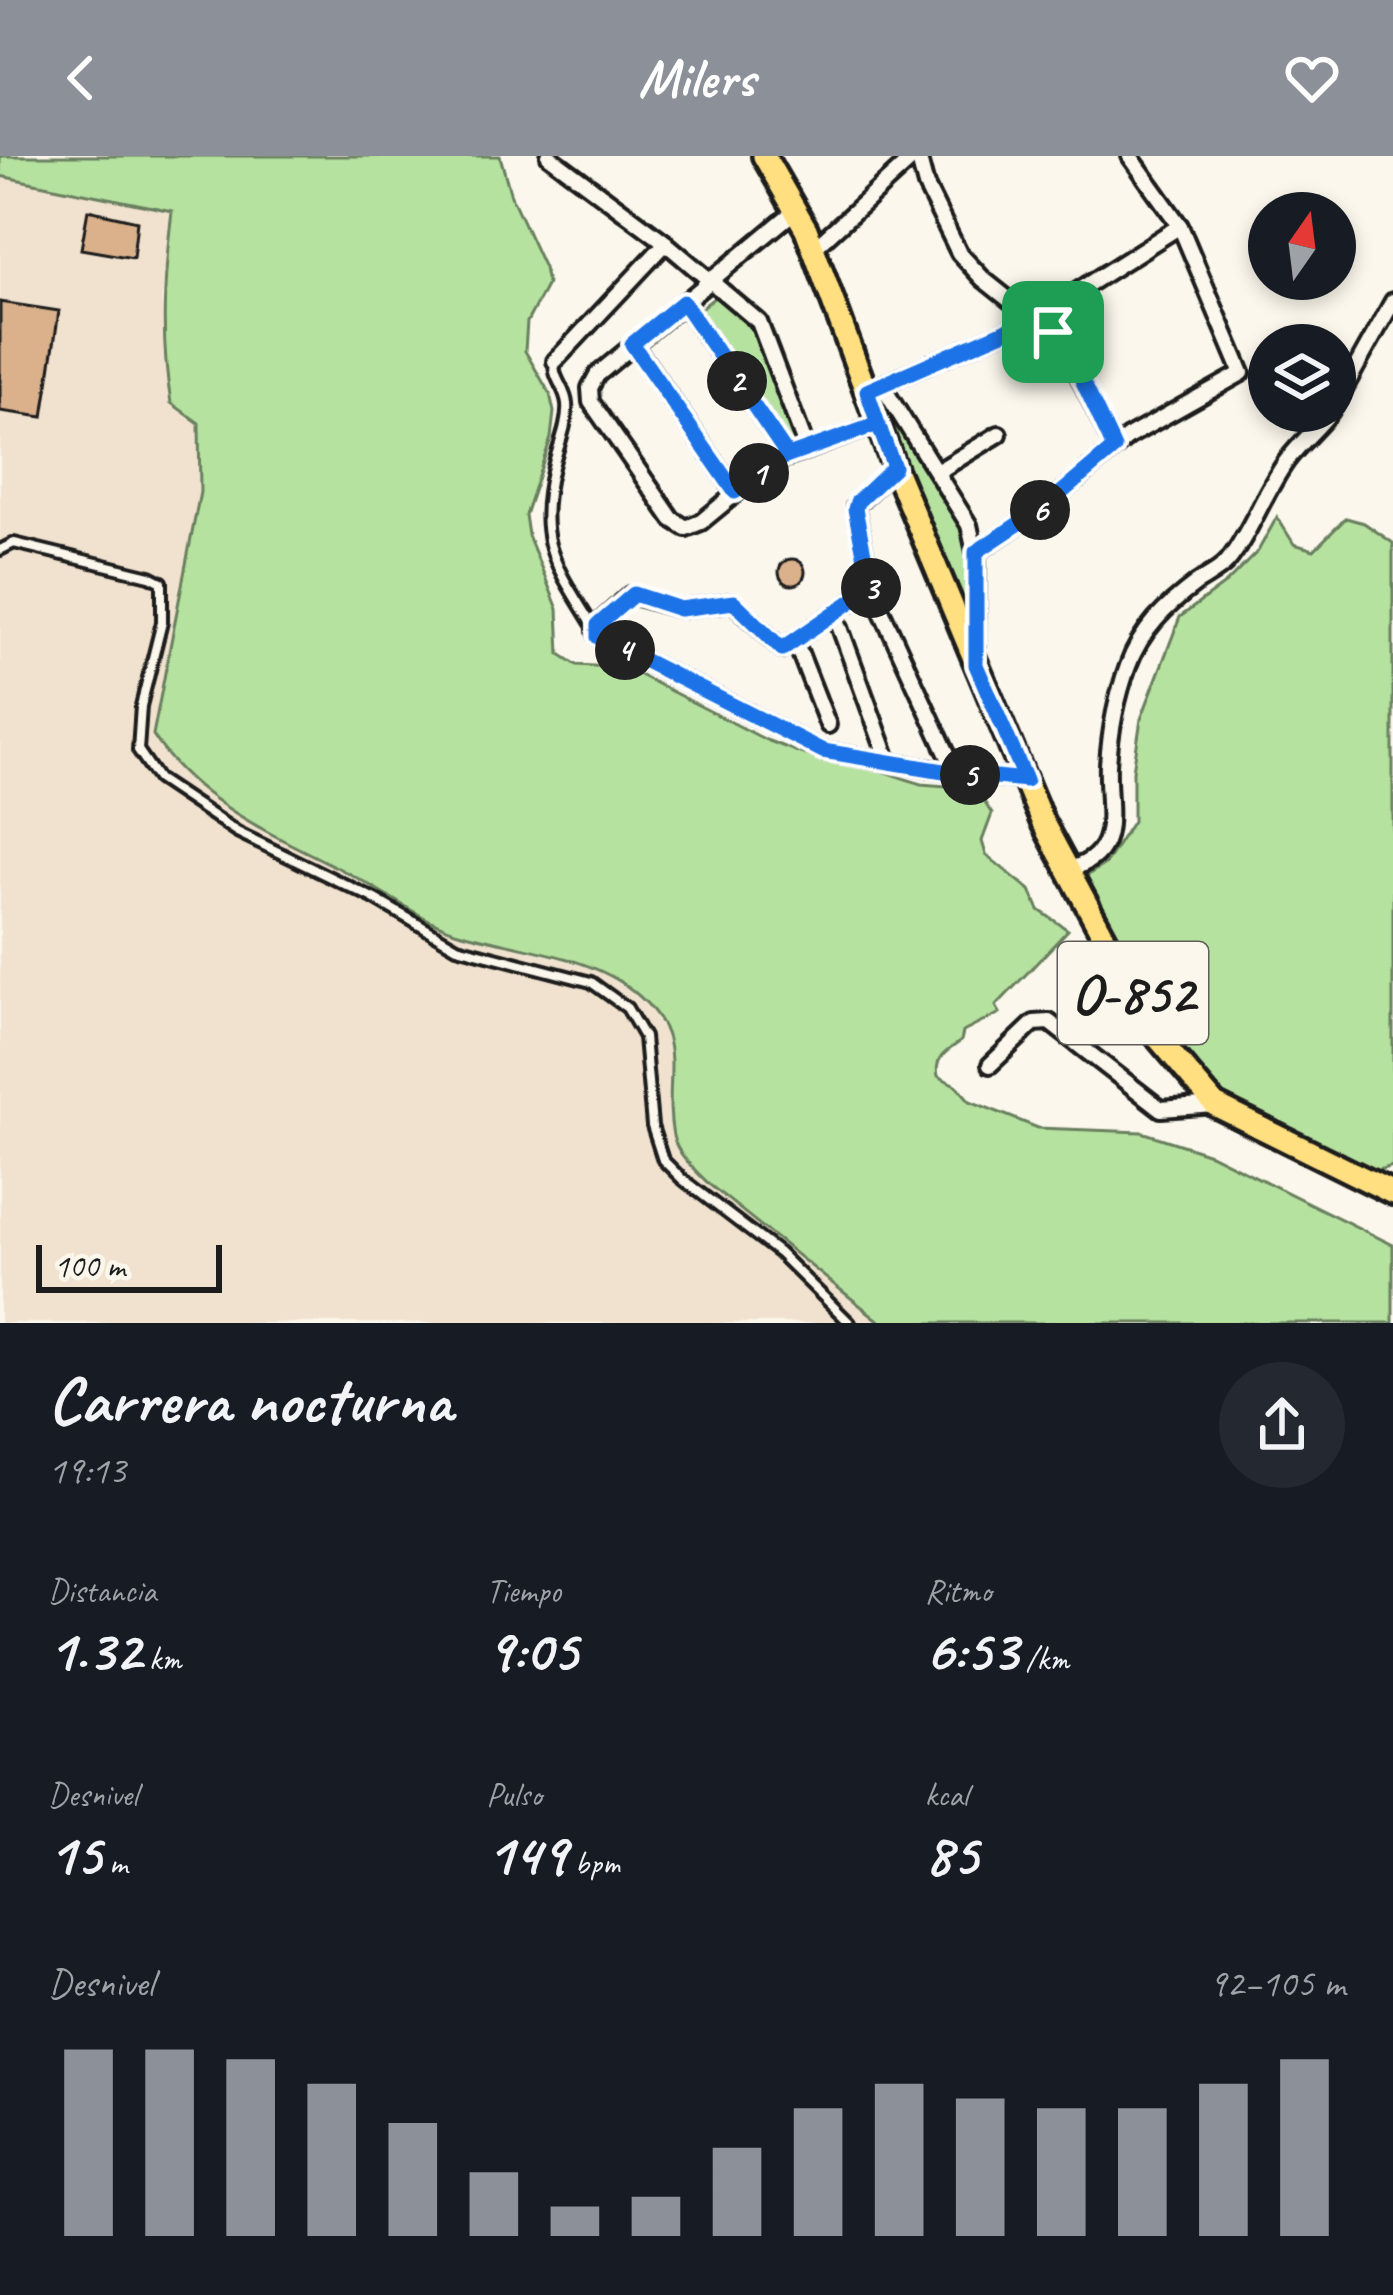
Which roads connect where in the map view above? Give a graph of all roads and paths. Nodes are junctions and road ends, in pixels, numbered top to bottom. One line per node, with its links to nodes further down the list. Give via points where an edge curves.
1 (549, 156): 7 (street)
2 (764, 156): 5 (main road, O-852)
3 (916, 156): 8 (street); 12 (street, via 959,253)
4 (1130, 156): 6 (street)
5 (797, 209): 8 (main road, O-852); 9 (street)
6 (1180, 226): 12 (street); 20 (street, via 1242,373)
7 (666, 243): 9 (street); 14 (street)
8 (813, 249): 16 (main road, O-852)
9 (709, 281): 10 (street); 21 (street, via 759,322)
10 (683, 302): 13 (street); 22 (street)
11 (1393, 302): 15 (street)
12 (1035, 318): 16 (street); 20 (street, via 1068,350)
13 (632, 344): 25 (street); 25 (street, via 590,388 606,425 682,527)
14 (555, 361): 30 (lane, via 567,406 546,530 553,560)
15 (1356, 367)
16 (875, 389): 17 (main road, O-852); 24 (street)
17 (878, 424): 21 (street); 23 (main road, O-852)
18 (1311, 432): 37 (street, via 1227,562 1145,628 1115,717 1107,835 1087,865)
19 (999, 434): 24 (street)
20 (1114, 448): 27 (street)
21 (807, 449): 22 (street)
22 (788, 456): 25 (street)
23 (894, 467): 28 (street, via 855,506); 32 (main road, O-852)
24 (937, 472): 27 (street)
25 (735, 492)
26 (0, 551): 41 (lane, via 14,543 162,582 138,750 158,779 237,832 457,947 591,982 627,1008 644,1037 663,1160 779,1253)
27 (976, 552): 32 (street)
28 (871, 588): 29 (street); 35 (street)
29 (835, 614): 31 (street); 34 (street)
30 (596, 632): 31 (street, via 634,594 680,609 734,602 779,648); 34 (street, via 823,751)
31 (796, 643): 33 (street)
32 (976, 665): 36 (main road, O-852)
33 (828, 725)
34 (889, 762): 35 (street)
35 (956, 773): 36 (street)
36 (1026, 780): 37 (main road, O-852)
37 (1066, 870): 39 (main road, O-852, via 1159,1039)
38 (990, 1065): 39 (street, via 1034,1023 1048,1022 1161,1109)
39 (1215, 1105): 40 (main road, O-852)
40 (1393, 1193)
41 (850, 1323)

